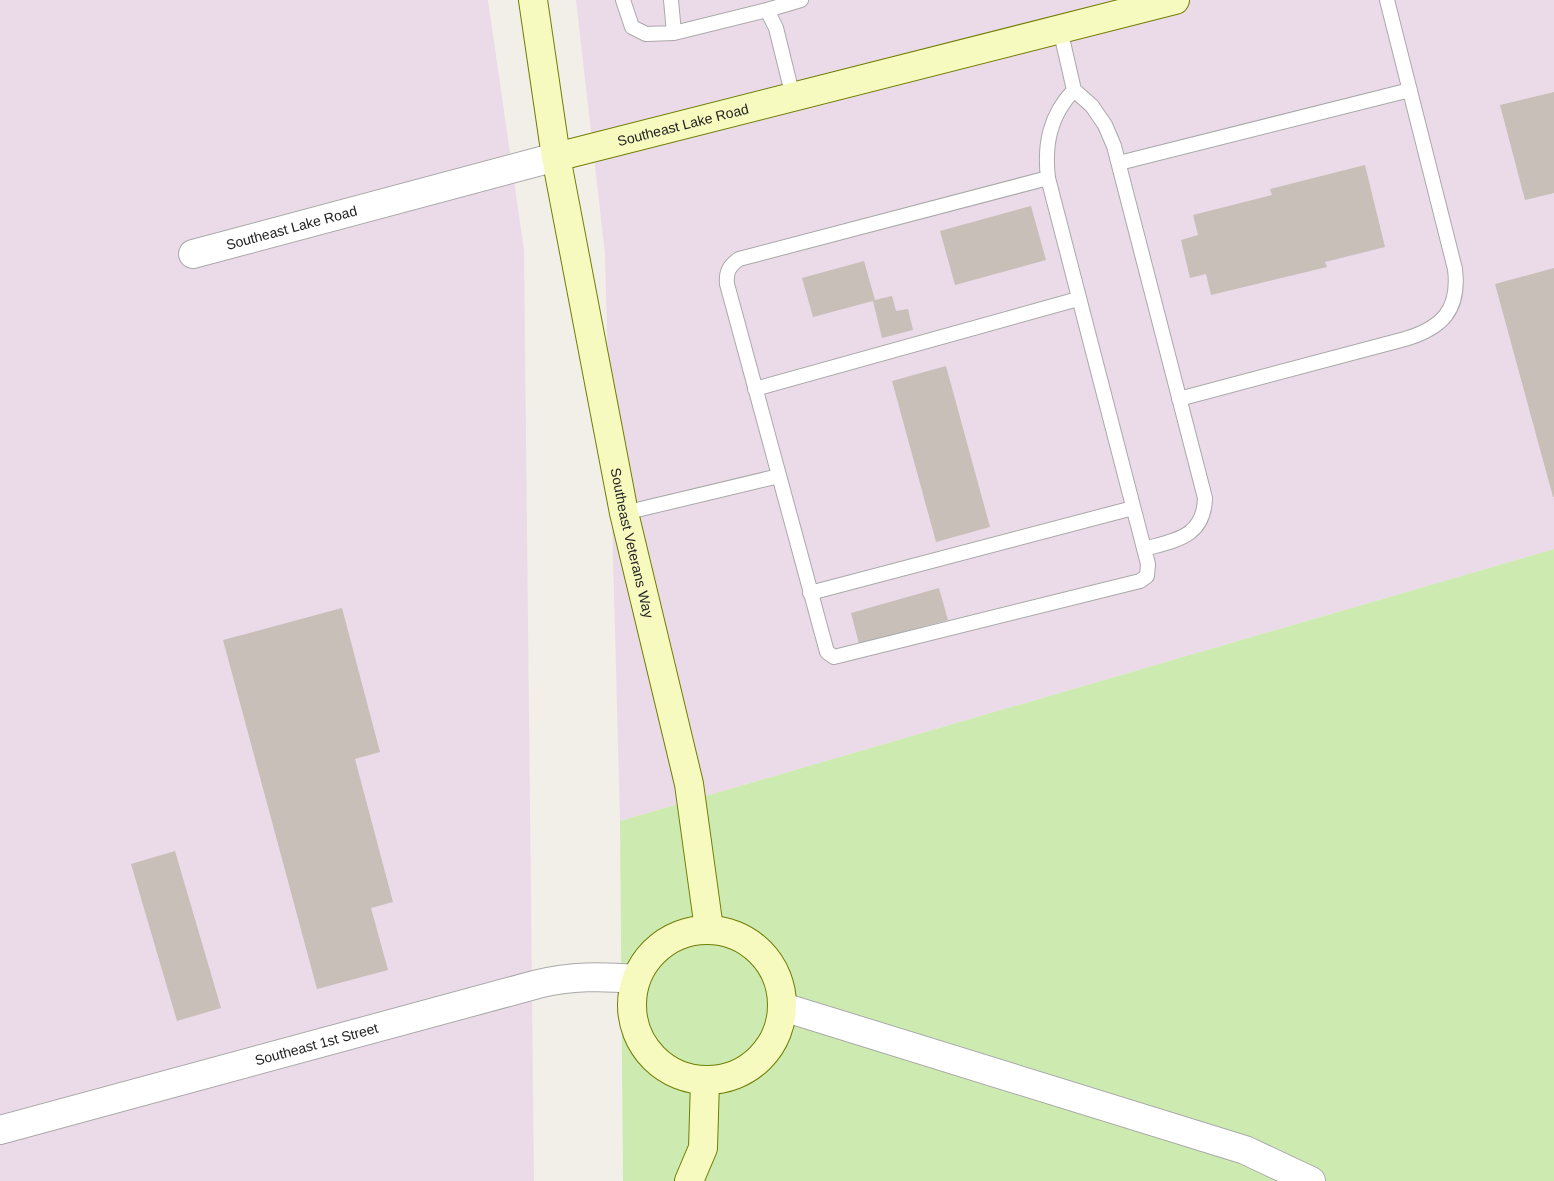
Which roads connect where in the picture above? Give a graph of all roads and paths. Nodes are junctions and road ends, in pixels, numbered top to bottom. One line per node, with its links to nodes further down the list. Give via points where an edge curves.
1 (533, 0): 13 (main road, Southeast Veterans Way)
2 (623, 0): 9 (lane, via 632,27 646,34)
3 (672, 0): 9 (lane)
4 (801, 0): 7 (lane)
5 (1175, 0): 8 (main road, Southeast Lake Road)
6 (1388, 0): 11 (lane)
7 (767, 10): 9 (lane); 12 (lane, via 776,28)
8 (1060, 29): 10 (lane); 12 (main road, Southeast Lake Road)
9 (674, 33)
10 (1074, 90): 14 (lane, via 1092,106 1104,125); 15 (lane, via 1052,122 1047,150)
11 (1410, 90): 14 (lane); 19 (lane, via 1455,269 1457,285 1445,318 1420,334 1404,339)
12 (793, 97): 13 (main road, Southeast Lake Road)
13 (556, 157): 16 (street, Southeast Lake Road); 22 (main road, Southeast Veterans Way)
14 (1119, 163): 19 (lane)
15 (1048, 178): 17 (lane); 18 (lane, via 739,259 730,266 727,284)
16 (193, 254)
17 (1078, 299): 18 (lane); 21 (lane)
18 (755, 389): 20 (lane)
19 (1179, 399): 23 (lane, via 1205,498 1203,518 1186,535)
20 (779, 476): 22 (lane); 24 (lane)
21 (1133, 508): 23 (lane); 24 (lane)
22 (624, 513): 25 (main road, Southeast Veterans Way, via 687,776)
23 (1144, 549): 24 (lane, via 1148,564 1146,576 1140,581 845,656 834,657 826,652)
24 (810, 594)
25 (709, 929): 26 (main road, via 686,932 664,942 647,959); 27 (main road, via 733,934 753,945 770,962 780,984)
26 (635, 979): 28 (main road, via 631,1003 634,1026 644,1048 661,1065 681,1077); 29 (street, Southeast 1st Street, via 599,976 538,984)
27 (783, 1008): 28 (main road, via 779,1031 767,1052 750,1068 728,1078); 31 (street, via 1245,1150)
28 (705, 1081): 30 (main road, via 703,1148)
29 (0, 1130)
30 (689, 1181)
31 (1311, 1181)

